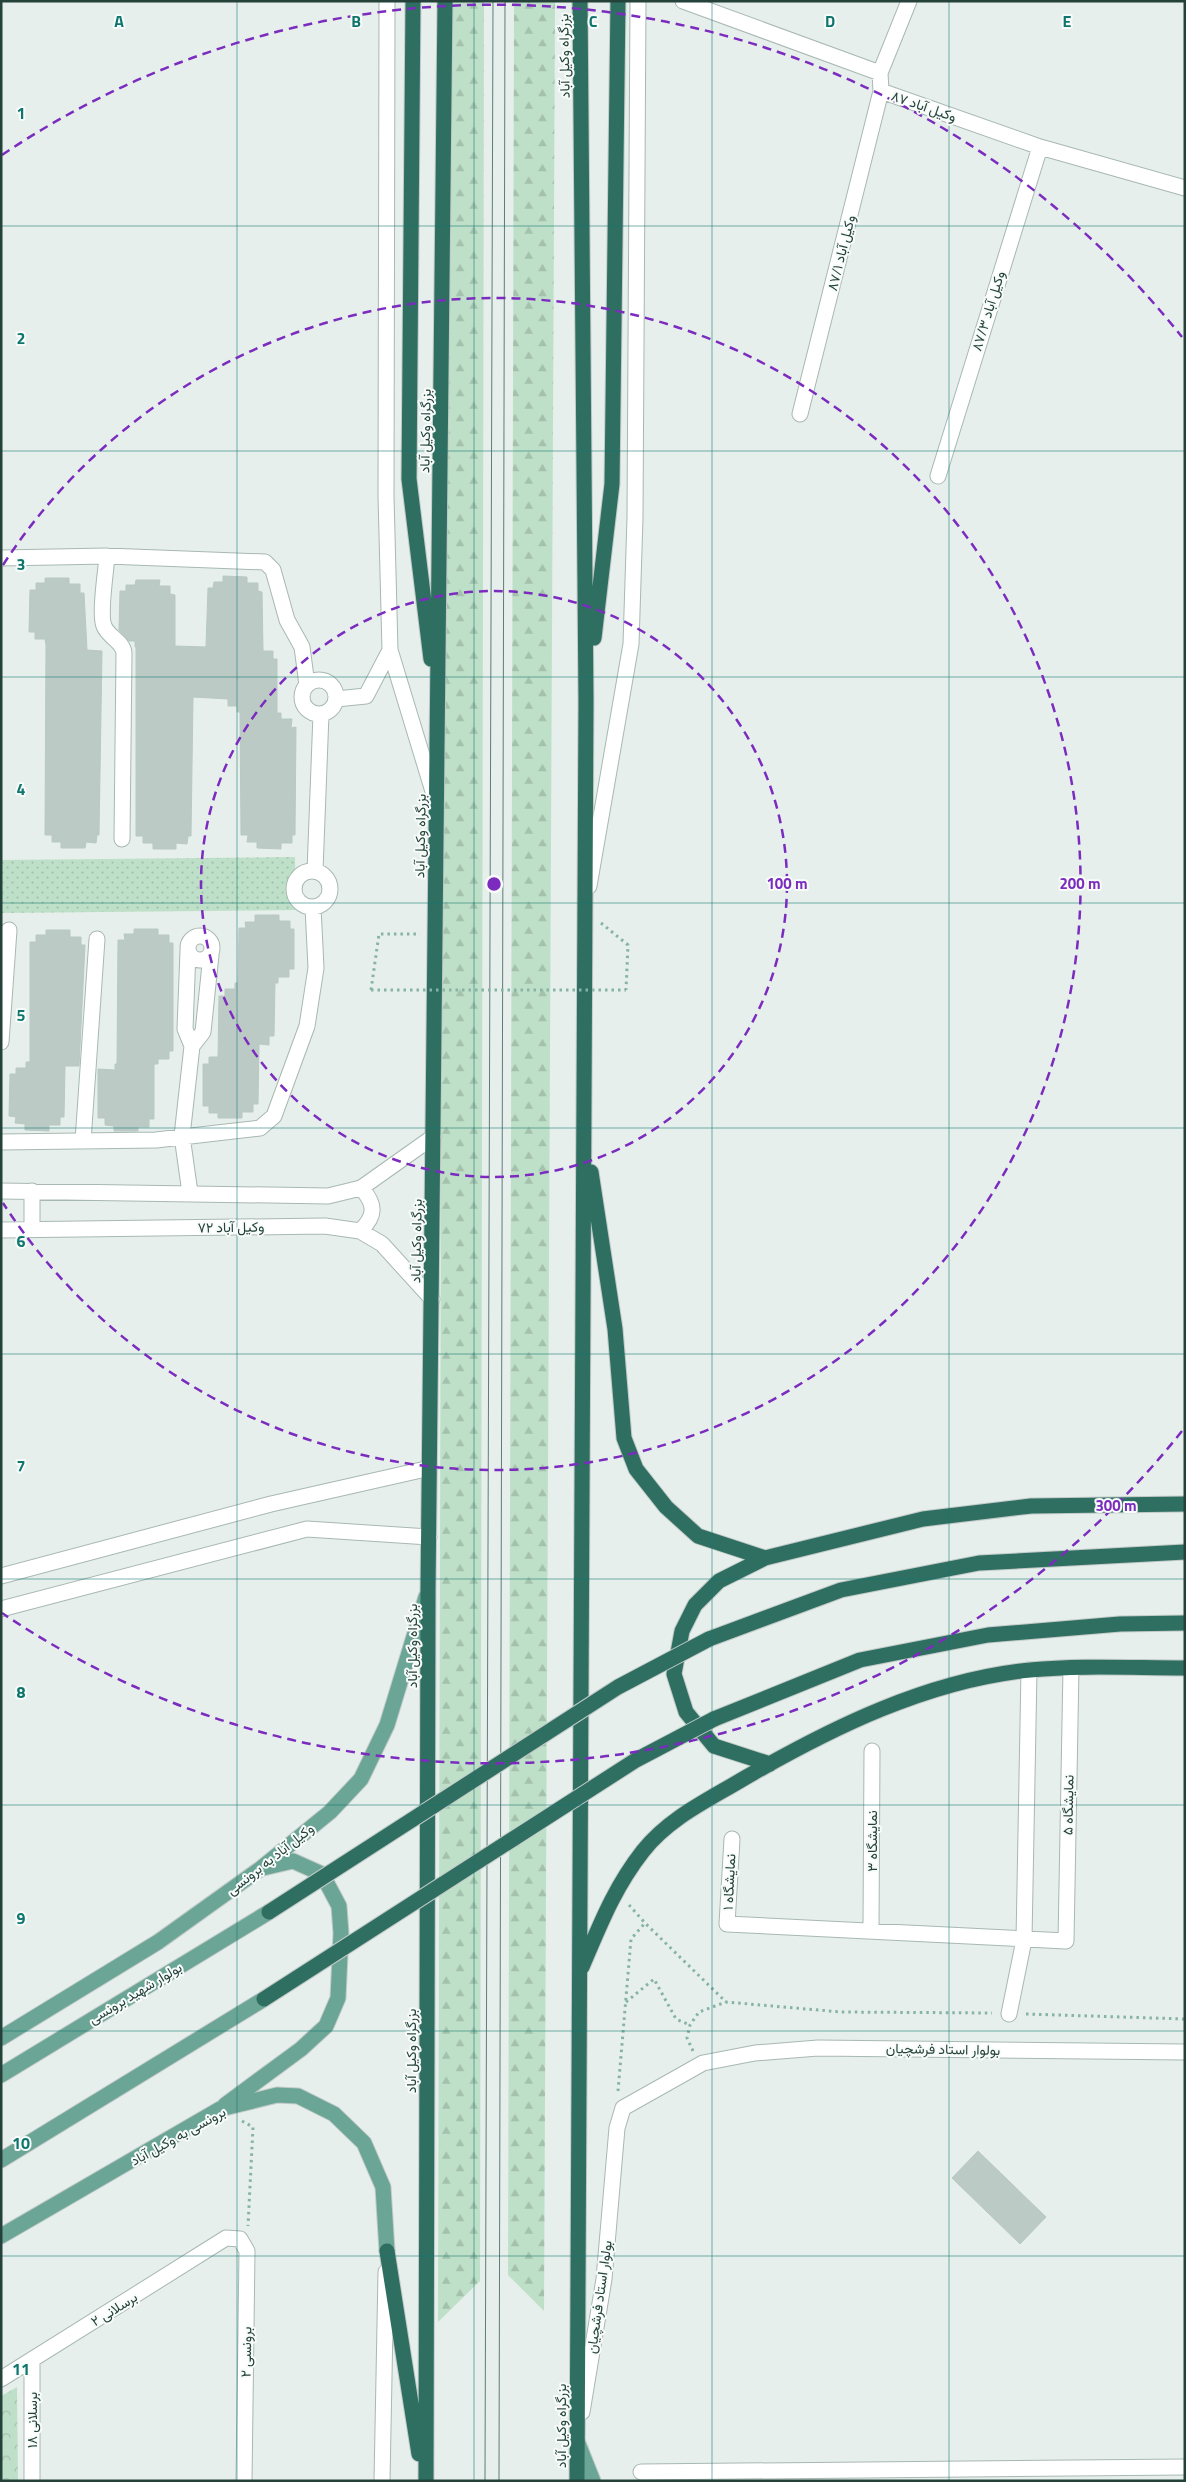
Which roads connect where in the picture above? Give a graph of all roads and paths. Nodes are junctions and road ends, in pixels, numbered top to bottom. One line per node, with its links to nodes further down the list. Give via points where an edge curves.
1 (387, 1): 17 (street, via 386,496)
2 (413, 1): 22 (highway, via 409,479)
3 (445, 1): 22 (highway, بزرگراه وکیل آباد)
4 (580, 1): 20 (highway, بزرگراه وکیل آباد)
5 (618, 1): 20 (highway, via 612,484)
6 (638, 1): 27 (street, via 632,644)
7 (683, 1): 9 (street, وکیل آباد ۸۷)
8 (908, 1): 9 (street)
9 (880, 73): 10 (street, وکیل آباد ۸۷)
10 (881, 91): 11 (street, وکیل آباد ۸۷); 13 (street, وکیل آباد ۸۷/۱)
11 (1040, 147): 12 (street, وکیل آباد ۸۷); 14 (street, وکیل آباد ۸۷/۳)
12 (1185, 188)
13 (800, 414)
14 (938, 476)
15 (107, 556): 16 (street); 18 (street, via 265,562 273,570 287,620 302,647); 24 (street, via 102,621 124,653)
16 (1, 558)
17 (390, 650): 19 (street, via 366,696); 23 (street)
18 (307, 685): 19 (street, via 316,680 326,682 334,689); 21 (street, via 302,694 304,705 311,712)
19 (336, 699): 21 (street, via 331,709)
20 (586, 701): 27 (highway, بزرگراه وکیل آباد)
21 (321, 714): 25 (street)
22 (438, 720): 23 (highway, بزرگراه وکیل آباد)
23 (437, 806): 29 (highway, بزرگراه وکیل آباد)
24 (122, 839)
25 (315, 871): 26 (street, via 327,879 330,893 320,905); 26 (street, via 301,875 294,887 300,903)
26 (313, 907): 34 (street, via 316,968 308,1026 274,1116 260,1128)
27 (585, 910): 29 (path, bridge, via 628,945 626,990 371,990 378,934); 33 (highway, بزرگراه وکیل آباد)
28 (9, 930): 31 (street)
29 (436, 933): 35 (highway, بزرگراه وکیل آباد)
30 (98, 939): 36 (street)
31 (1, 1042)
32 (192, 1046): 32 (street, via 203,1032 213,948 206,936 198,935 188,944 185,1029); 34 (street)
33 (584, 1123): 50 (highway, via 615,1329 624,1438 636,1470 666,1507 698,1536); 67 (highway, بزرگراه وکیل آباد)
34 (182, 1136): 36 (street, via 156,1140); 41 (street)
35 (434, 1137): 38 (street); 45 (highway, بزرگراه وکیل آباد)
36 (83, 1141): 37 (street)
37 (1, 1142)
38 (361, 1188): 41 (street, via 328,1196); 44 (street, via 369,1197 372,1210 369,1222)
39 (1, 1191): 40 (street)
40 (32, 1191): 41 (street); 43 (street)
41 (190, 1194)
42 (1, 1230): 43 (street, ۷۲ وکیل آباد)
43 (32, 1230): 44 (street, ۷۲ وکیل آباد, via 325,1226)
44 (360, 1230): 45 (street, ۷۲ وکیل آباد, via 382,1244)
45 (432, 1300): 46 (highway, بزرگراه وکیل آباد)
46 (430, 1468): 48 (highway, بزرگراه وکیل آباد); 51 (street, via 271,1504)
47 (1185, 1504): 50 (highway, via 1031,1506 923,1520)
48 (429, 1537): 52 (highway, بزرگراه وکیل آباد); 53 (street, via 307,1529)
49 (1185, 1552): 63 (highway, bridge, via 979,1563 841,1590 709,1639 618,1687)
50 (765, 1558): 59 (highway, via 719,1581 695,1605 682,1631 674,1674 686,1712 714,1746)
51 (1, 1576)
52 (428, 1590): 61 (main road, وکیل آباد به برونسی, via 388,1725 361,1779 330,1812); 93 (highway, بزرگراه وکیل آباد)
53 (1, 1610)
54 (1185, 1623): 68 (highway, bridge, via 1120,1624 988,1635 860,1660 714,1719 636,1760)
55 (1071, 1668): 56 (highway); 57 (highway); 66 (street, نمایشگاه ۵, via 1066,1941)
56 (1185, 1668)
57 (1029, 1670): 59 (highway, via 952,1684 859,1719); 66 (street)
58 (872, 1751): 65 (street, نمایشگاه ۳)
59 (770, 1764): 62 (highway, via 673,1820 644,1850)
60 (732, 1839): 65 (street, نمایشگاه ۱, via 727,1924)
61 (260, 1869): 74 (main road, وکیل آباد به برونسی, via 158,1942); 79 (main road, via 294,1861 322,1874 339,1906 338,1998 326,2026 301,2049)
62 (616, 1889): 64 (path); 67 (highway)
63 (269, 1912): 77 (main road, بولوار شهید برونسی)
64 (645, 1924): 69 (path, via 631,1939); 70 (path)
65 (871, 1931): 66 (street)
66 (1024, 1940): 71 (street)
67 (580, 1973): 86 (highway, بزرگراه وکیل آباد)
68 (264, 1999): 80 (main road)
69 (626, 2002): 73 (path, via 654,1979 676,2019); 78 (path, via 616,2103)
70 (726, 2002): 71 (path, via 841,2012); 73 (path, via 699,2012)
71 (1009, 2014): 72 (path)
72 (1185, 2020)
73 (690, 2025): 76 (path, via 687,2038)
74 (1, 2038)
75 (1185, 2052): 76 (street, بولوار استاد فرشچیان, via 818,2048 755,2053)
76 (703, 2063): 78 (street, بولوار استاد فرشچیان)
77 (1, 2075)
78 (623, 2108): 86 (street, بولوار استاد فرشچیان, via 617,2128 604,2279)
79 (220, 2109): 81 (main road, برونسی به وکیل آباد); 82 (path, via 253,2127); 83 (main road, برونسی به وکیل آباد, via 277,2095 298,2096 334,2114 364,2143 384,2187)
80 (1, 2160)
81 (1, 2236)
82 (247, 2251): 84 (street, برسلانی ۲, via 240,2239 226,2238); 91 (street, برونسی ۲)
83 (387, 2251): 92 (street); 93 (highway)
84 (32, 2360): 85 (street, برسلانی ۲); 90 (street, برسلانی ۱۸)
85 (1, 2379)
86 (577, 2440): 94 (highway, بزرگراه وکیل آباد); 95 (main road)
87 (1185, 2468): 89 (street)
88 (641, 2472): 89 (street)
89 (1005, 2475)
90 (32, 2481)
91 (244, 2481)
92 (382, 2481)
93 (424, 2481)
94 (577, 2481)
95 (593, 2481)

